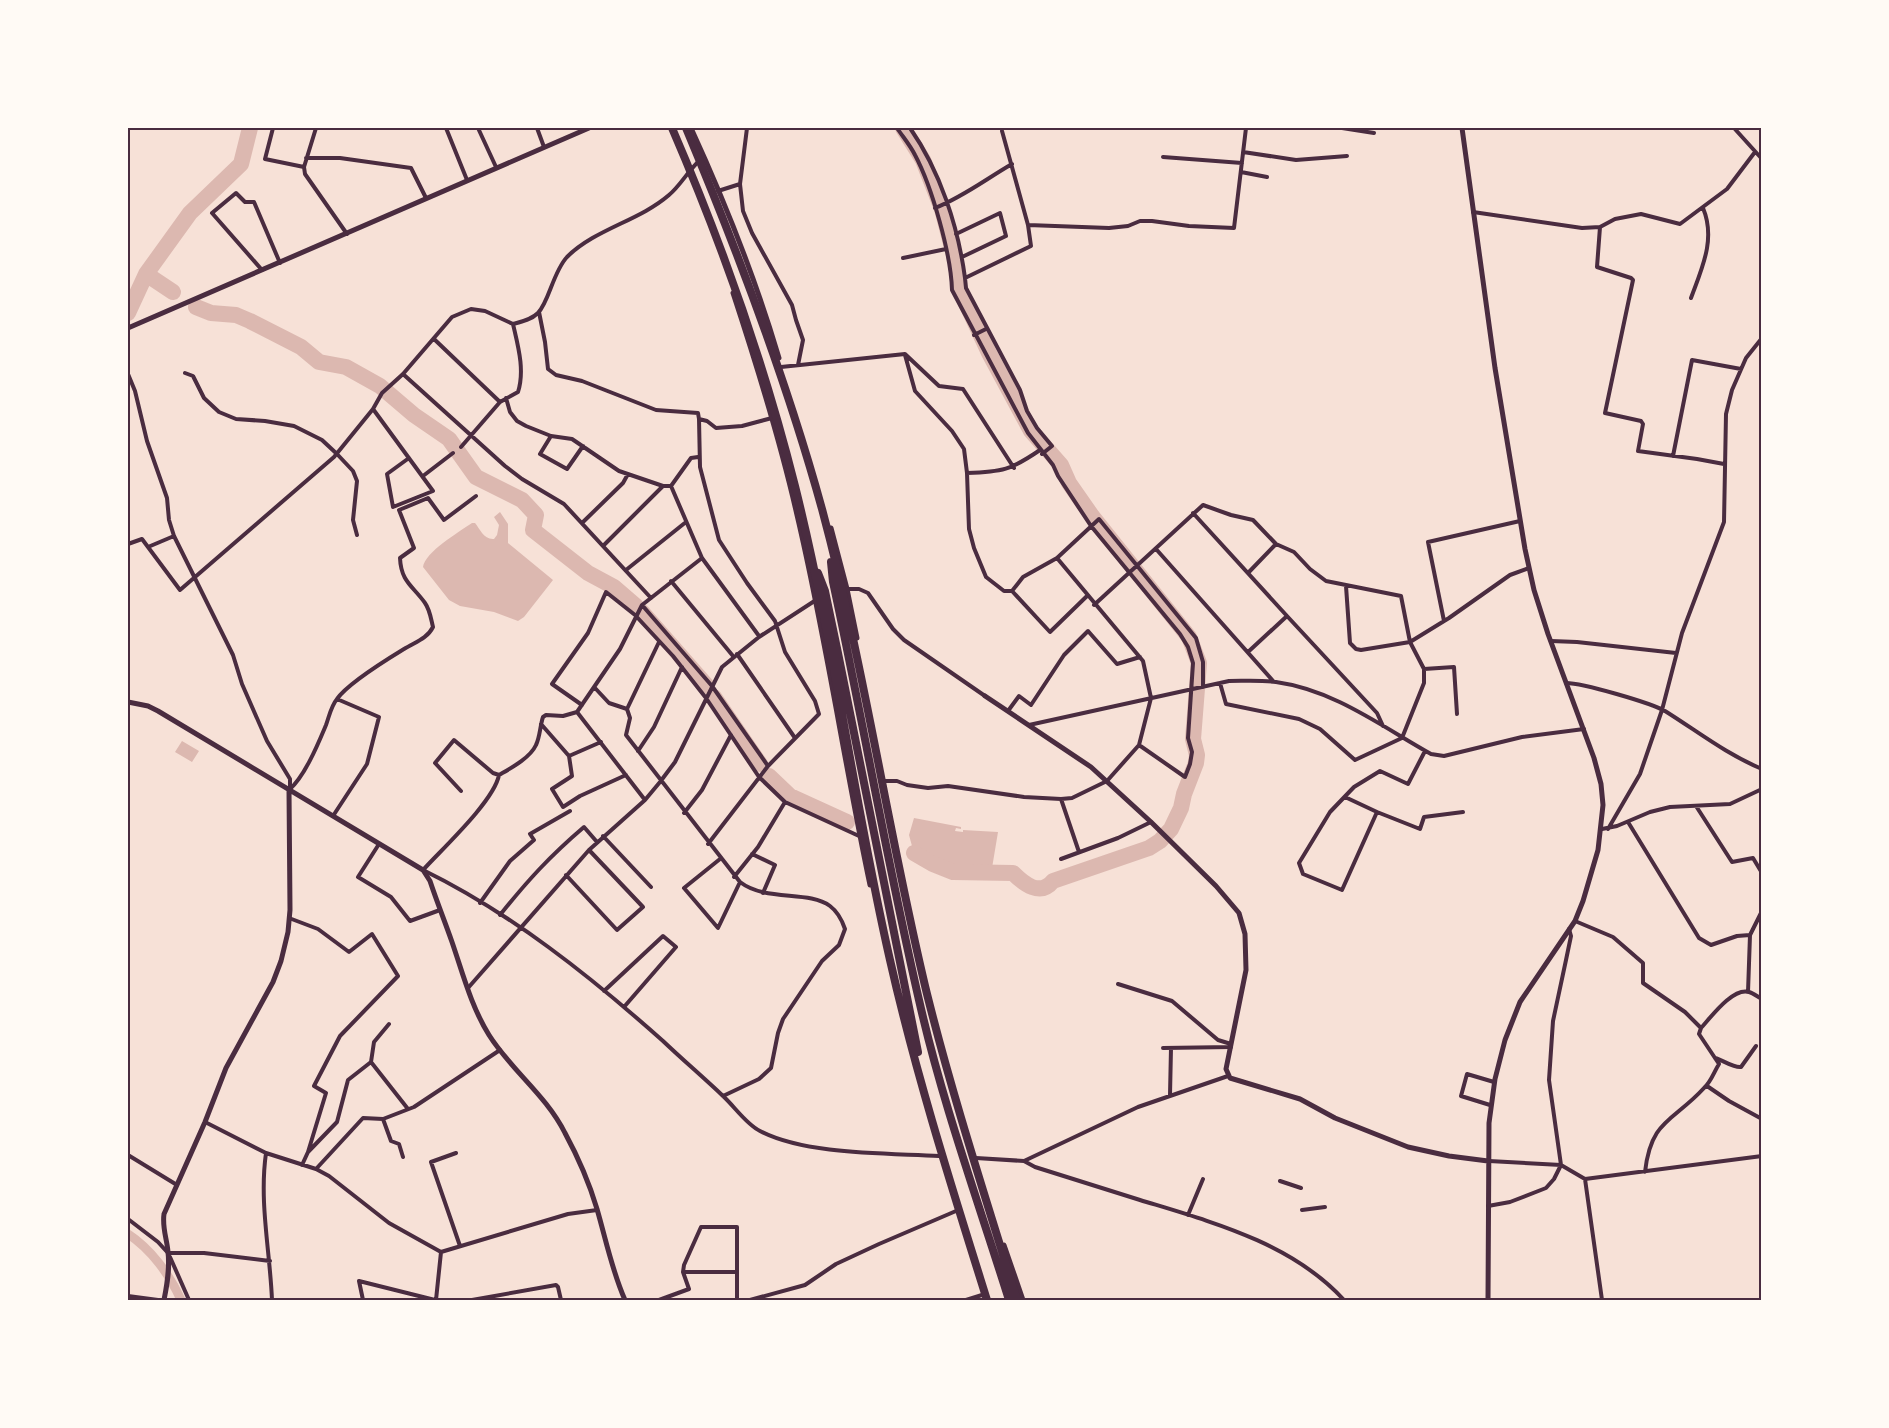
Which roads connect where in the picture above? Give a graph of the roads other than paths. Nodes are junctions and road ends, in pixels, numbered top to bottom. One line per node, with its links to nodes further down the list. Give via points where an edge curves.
1 (273, 128): 29 (street, via 265,159)
2 (316, 128): 25 (street)
3 (446, 128): 34 (street)
4 (478, 128): 30 (street)
5 (537, 128): 19 (street)
6 (589, 128): 19 (street)
7 (670, 128): 31 (street); 233 (highway, via 704,202 741,304 795,485 868,859)
8 (686, 128): 289 (highway, via 758,307 822,509 856,649 928,995 968,1144)
9 (691, 128): 22 (street)
10 (747, 128): 35 (street)
11 (897, 128): 39 (street, via 921,168)
12 (910, 128): 38 (street)
13 (1246, 128): 20 (street)
14 (1342, 128): 18 (street)
15 (1462, 128): 41 (street)
16 (1734, 128): 21 (street)
17 (1002, 131): 28 (street)
18 (1374, 133)
19 (543, 147): 30 (street)
20 (1244, 152): 23 (street, via 1296,160); 27 (street)
21 (1755, 152): 26 (street); 40 (street, via 1727,189)
22 (704, 156): 31 (street); 36 (street)
23 (1347, 156)
24 (1163, 157): 27 (street)
25 (306, 158): 29 (street); 37 (street, via 340,158 411,168)
26 (1761, 159)
27 (1242, 163): 32 (street)
28 (1011, 164): 38 (street); 42 (street)
29 (304, 167): 44 (street)
30 (496, 167): 34 (street)
31 (688, 172): 53 (street, via 670,195 577,247 563,262); 70 (street, via 722,260)
32 (1241, 172): 33 (street); 42 (street, via 1234,228 1152,221 1108,228)
33 (1267, 177)
34 (467, 180): 37 (street)
35 (740, 184): 36 (street); 61 (street, via 743,211 752,233 792,305 803,340)
36 (718, 191): 62 (street, via 764,308)
37 (426, 198): 44 (street)
38 (947, 203): 39 (street); 45 (street)
39 (935, 208): 46 (street)
40 (1703, 208): 43 (street, via 1680,224 1641,214 1615,219); 52 (street, via 1709,244)
41 (1473, 212): 43 (street, via 1547,224); 93 (street)
42 (1028, 225): 51 (street, via 1028,249)
43 (1600, 227): 79 (street, via 1597,267 1633,280 1605,413 1643,424 1638,452)
44 (347, 234): 49 (street)
45 (956, 234): 47 (street); 47 (street, via 1000,213 1006,236)
46 (946, 249): 48 (street); 57 (street, via 952,290)
47 (962, 257): 51 (street)
48 (903, 258)
49 (280, 263): 50 (street); 50 (street, via 254,202 245,202 236,193 212,213)
50 (262, 271): 55 (street)
51 (965, 278): 56 (street)
52 (1692, 298)
53 (539, 312): 54 (street, via 529,320); 71 (street, via 548,369 556,375 656,410 698,413)
54 (513, 324): 59 (street, via 471,309 452,317); 67 (street, via 522,380 518,392)
55 (128, 328)
56 (986, 329): 57 (street); 76 (street, via 1020,390 1027,411 1052,446)
57 (974, 335): 76 (street)
58 (1761, 338): 63 (street)
59 (434, 339): 66 (street); 68 (street)
60 (905, 354): 61 (street); 83 (street, via 939,386 963,389); 84 (street, via 915,391 964,448)
61 (798, 365): 62 (street)
62 (781, 367): 90 (street)
63 (1741, 369): 79 (street, via 1692,360); 82 (street, via 1726,414)
64 (185, 373): 77 (street, via 193,376 204,398 219,412 236,420 294,426)
65 (128, 374): 98 (street, via 167,498)
66 (403, 374): 69 (street, via 382,393); 72 (street)
67 (507, 398): 68 (street); 73 (street, via 517,421)
68 (500, 402): 72 (street)
69 (373, 409): 77 (street); 81 (street)
70 (772, 418): 71 (street, via 717,428); 92 (street)
71 (699, 419): 80 (street)
72 (472, 435): 75 (street); 95 (street, via 522,479 564,504)
73 (550, 436): 74 (street, via 572,439); 74 (street, via 540,454 567,469)
74 (583, 446): 85 (street)
75 (461, 447)
76 (1041, 452): 83 (street); 96 (street)
77 (337, 453): 97 (street, via 357,481 353,520); 111 (street)
78 (453, 453): 86 (street)
79 (1673, 456): 82 (street)
80 (698, 457): 88 (street, via 692,458); 124 (street, via 719,540)
81 (409, 458): 86 (street); 86 (street, via 387,474 393,507 433,490)
82 (1724, 464): 130 (street, via 1724,522)
83 (1014, 468): 84 (street)
84 (967, 473): 115 (street, via 969,529 974,548 986,577 1004,591)
85 (628, 474): 87 (street); 95 (street)
86 (423, 476)
87 (663, 486): 88 (street); 101 (street)
88 (671, 486): 94 (street)
89 (476, 496): 145 (street, via 444,520 428,498 399,510 414,548 400,558 400,569 428,608 433,627)
90 (825, 507): 114 (street); 288 (highway, via 833,582 919,1002)
91 (1193, 513): 100 (street, via 1203,505 1253,520); 103 (street); 110 (street)
92 (797, 514): 118 (street); 233 (highway, via 825,591 916,1036)
93 (1520, 521): 107 (street); 123 (street, via 1428,542)
94 (686, 522): 104 (street); 108 (street)
95 (582, 523): 101 (street)
96 (1091, 526): 105 (street); 106 (street, via 1099,519); 109 (street)
97 (357, 535)
98 (174, 536): 102 (street); 111 (street)
99 (128, 544): 102 (street, via 142,539)
100 (1276, 544): 110 (street); 113 (street, via 1294,552 1326,581)
101 (603, 546): 108 (street)
102 (147, 547): 111 (street, via 180,590)
103 (1156, 549): 106 (street); 129 (street)
104 (702, 558): 112 (street); 125 (street)
105 (1057, 558): 115 (street, via 1023,578); 116 (street)
106 (1137, 565): 109 (street); 140 (street, via 1196,639 1203,662)
107 (1529, 568): 123 (street, via 1502,580); 126 (street)
108 (626, 570): 117 (street)
109 (1129, 572): 120 (street); 141 (street, via 1188,647 1193,663)
110 (1248, 573): 122 (street)
111 (194, 578): 174 (street, via 233,655 267,741 290,779)
112 (671, 581): 117 (street); 131 (street)
113 (1346, 586): 128 (street, via 1401,596); 128 (street, via 1350,643 1356,649)
114 (847, 589): 142 (street, via 868,593 904,640); 170 (street)
115 (1012, 591): 116 (street, via 1050,632)
116 (1087, 596): 120 (street)
117 (651, 598): 119 (street)
118 (816, 600): 124 (street); 190 (street)
119 (642, 605): 121 (street); 138 (street)
120 (1095, 605): 132 (street)
121 (635, 615): 127 (street); 139 (street, via 620,649); 147 (street, via 606,592 588,633 552,684)
122 (1287, 616): 129 (street); 155 (street, via 1377,713)
123 (1444, 621): 128 (street)
124 (776, 626): 125 (street); 158 (street, via 785,652 819,714)
125 (759, 637): 131 (street)
126 (1550, 641): 130 (street); 136 (street)
127 (659, 642): 133 (street); 148 (street)
128 (1410, 642): 134 (street)
129 (1248, 652): 135 (street)
130 (1676, 653): 149 (street)
131 (735, 655): 138 (street, via 722,667); 158 (street)
132 (1140, 657): 144 (street); 150 (street, via 1117,664 1088,632 1065,655 1031,705 1018,696)
133 (682, 667): 143 (street); 163 (street, via 654,728)
134 (1424, 669): 152 (street, via 1454,667); 159 (street, via 1424,683)
135 (1274, 682): 137 (street); 155 (street, via 1329,697)
136 (1566, 682): 149 (street); 156 (street)
137 (1220, 683): 140 (street); 159 (street, via 1226,704 1299,719 1320,729 1355,760)
138 (712, 686): 143 (street); 165 (street)
139 (595, 687): 147 (street); 148 (street, via 609,703)
140 (1203, 687): 141 (street)
141 (1192, 689): 144 (street); 161 (street, via 1188,738 1192,752 1185,777)
142 (985, 696): 150 (street)
143 (706, 698): 157 (street); 171 (street, via 675,762)
144 (1151, 698): 154 (street); 161 (street)
145 (337, 699): 174 (street, via 297,783); 185 (street, via 379,717 367,764)
146 (128, 702): 174 (street, via 158,711)
147 (582, 705): 151 (street)
148 (627, 709): 163 (street, via 630,718 626,735)
149 (1662, 710): 166 (street); 188 (street, via 1640,774)
150 (1007, 711): 154 (street)
151 (577, 712): 153 (street, via 546,715); 160 (street)
152 (1456, 714)
153 (541, 724): 164 (street); 167 (street, via 536,746)
154 (1028, 725): 172 (street)
155 (1383, 727): 159 (street)
156 (1585, 729): 162 (street, via 1522,737 1444,756); 188 (street, via 1601,784)
157 (731, 735): 169 (street); 184 (street, via 702,790)
158 (795, 738): 165 (street)
159 (1402, 738): 162 (street)
160 (601, 742): 164 (street); 168 (street)
161 (1139, 745): 172 (street)
162 (1425, 751): 176 (street, via 1408,784 1380,771)
163 (638, 752): 171 (street)
164 (569, 756): 168 (street, via 573,776 552,789 563,807)
165 (768, 766): 169 (street)
166 (1761, 769)
167 (499, 775): 175 (street, via 454,740 435,763); 199 (street, via 497,786 484,803)
168 (626, 775): 178 (street)
169 (759, 777): 179 (street); 193 (street)
170 (884, 781): 177 (street); 248 (street, via 927,986)
171 (660, 782): 178 (street); 184 (street)
172 (1107, 782): 177 (street); 186 (street)
173 (1761, 789): 180 (street, via 1730,804)
174 (290, 790): 185 (street); 210 (street)
175 (462, 791)
176 (1345, 796): 182 (street); 182 (street, via 1330,812 1299,863 1303,874 1342,890)
177 (1061, 799): 195 (street)
178 (645, 800): 189 (street)
179 (785, 802): 190 (street); 196 (street)
180 (1696, 806): 187 (street, via 1670,807); 200 (street, via 1732,862 1753,858)
181 (570, 811): 206 (street, via 530,834 534,840 510,861)
182 (1377, 812): 183 (street, via 1420,830 1424,817)
183 (1462, 812)
184 (684, 813): 193 (street)
185 (333, 816): 192 (street)
186 (1151, 822): 195 (street); 223 (street, via 1229,900 1243,923 1246,970)
187 (1628, 822): 188 (street); 214 (street, via 1699,938 1711,945)
188 (1605, 829): 211 (street)
189 (603, 836): 191 (street); 204 (street)
190 (860, 836): 245 (street, via 897,1002)
191 (597, 842): 194 (street); 209 (street, via 584,827 549,857)
192 (379, 844): 199 (street); 207 (street, via 358,877 391,897 410,921)
193 (708, 844): 197 (street)
194 (589, 850): 201 (street); 201 (street, via 644,907 617,930)
195 (1078, 852): 198 (street)
196 (752, 854): 202 (street); 205 (street, via 776,865)
197 (720, 859): 202 (street); 203 (street, via 684,888 718,928)
198 (1061, 859)
199 (423, 870): 206 (street); 207 (street)
200 (1761, 873)
201 (566, 875): 212 (street)
202 (734, 877): 203 (street)
203 (740, 882): 205 (street)
204 (651, 887)
205 (762, 893): 235 (street, via 830,905 845,929 839,945 822,961 783,1019 771,1068 759,1079)
206 (480, 903): 209 (street)
207 (440, 910): 216 (street)
208 (1761, 911): 214 (street)
209 (500, 915): 212 (street)
210 (289, 918): 240 (street, via 273,982 226,1068); 241 (street, via 318,929 349,952 372,934 398,976 340,1036 315,1084 326,1093)
211 (1575, 921): 213 (street); 222 (street, via 1613,937 1642,963 1643,984 1686,1012)
212 (522, 928): 216 (street); 217 (street)
213 (1569, 929): 231 (street, via 1520,1002); 252 (street, via 1571,936 1553,1020 1549,1080)
214 (1750, 935): 218 (street)
215 (1118, 984): 223 (street, via 1172,1001 1218,1040)
216 (467, 988): 227 (street, via 482,1023)
217 (604, 991): 220 (street); 220 (street, via 663,936 676,947)
218 (1748, 992): 219 (street); 222 (street, via 1732,996)
219 (1761, 999)
220 (624, 1007): 235 (street)
221 (389, 1024): 229 (street, via 374,1042)
222 (1701, 1028): 228 (street, via 1699,1034)
223 (1231, 1046): 226 (street); 230 (street)
224 (1756, 1046): 228 (street, via 1741,1067)
225 (1163, 1048): 226 (street)
226 (1171, 1048): 234 (street)
227 (500, 1050): 237 (street); 262 (street, via 536,1090 564,1130 586,1175)
228 (1714, 1058): 232 (street, via 1719,1064)
229 (371, 1062): 237 (street); 241 (street, via 348,1080 337,1122)
230 (1228, 1076): 234 (street); 250 (street, via 1300,1100 1408,1147)
231 (1494, 1082): 236 (street); 236 (street, via 1467,1074 1461,1096)
232 (1707, 1086): 239 (street); 254 (street, via 1659,1127 1651,1142)
233 (924, 1092): 274 (highway)
234 (1170, 1095): 249 (street)
235 (723, 1096): 245 (street, via 758,1130 792,1143 837,1150)
236 (1490, 1105): 250 (street)
237 (408, 1109): 238 (street)
238 (383, 1119): 247 (street, via 391,1141 399,1144); 253 (street, via 363,1118)
239 (1761, 1119)
240 (205, 1122): 242 (street); 258 (street)
241 (309, 1152): 251 (street)
242 (266, 1153): 251 (street); 270 (street, via 262,1177)
243 (456, 1153): 267 (street, via 431,1162)
244 (128, 1155): 258 (street)
245 (939, 1156): 264 (street)
246 (1761, 1156): 254 (street)
247 (403, 1157)
248 (976, 1158): 249 (street); 290 (street)
249 (1024, 1161): 265 (street)
250 (1488, 1161): 252 (street); 260 (street)
251 (302, 1165): 253 (street)
252 (1561, 1165): 256 (street); 260 (street, via 1546,1188)
253 (316, 1169): 268 (street, via 389,1223)
254 (1645, 1172): 256 (street)
255 (1203, 1179): 265 (street)
256 (1585, 1179): 293 (street)
257 (1280, 1181): 259 (street)
258 (177, 1185): 269 (street, via 164,1214)
259 (1301, 1188)
260 (1488, 1206): 292 (street)
261 (1325, 1207): 263 (street)
262 (597, 1210): 267 (street, via 568,1214); 283 (street, via 610,1262)
263 (1302, 1210)
264 (956, 1211): 274 (street); 286 (street, via 836,1264 805,1285)
265 (1188, 1215): 291 (street, via 1286,1254)
266 (128, 1219): 269 (street)
267 (460, 1246): 268 (street)
268 (441, 1252): 280 (street)
269 (168, 1253): 270 (street); 276 (street); 277 (street)
270 (270, 1261): 278 (street)
271 (683, 1272): 272 (street); 272 (street, via 700,1227 737,1227); 284 (street, via 689,1289)
272 (736, 1272): 285 (street)
273 (128, 1296): 275 (street)
274 (984, 1299): 287 (street)
275 (158, 1300)
276 (164, 1300)
277 (189, 1300)
278 (272, 1300)
279 (363, 1300): 280 (street, via 359,1281)
280 (435, 1300)
281 (472, 1300): 282 (street, via 556,1285)
282 (561, 1300)
283 (625, 1300)
284 (659, 1300)
285 (737, 1300)
286 (750, 1300)
287 (966, 1300)
288 (1009, 1300)
289 (1017, 1300)
290 (1023, 1300)
291 (1344, 1300)
292 (1488, 1300)
293 (1602, 1300)

